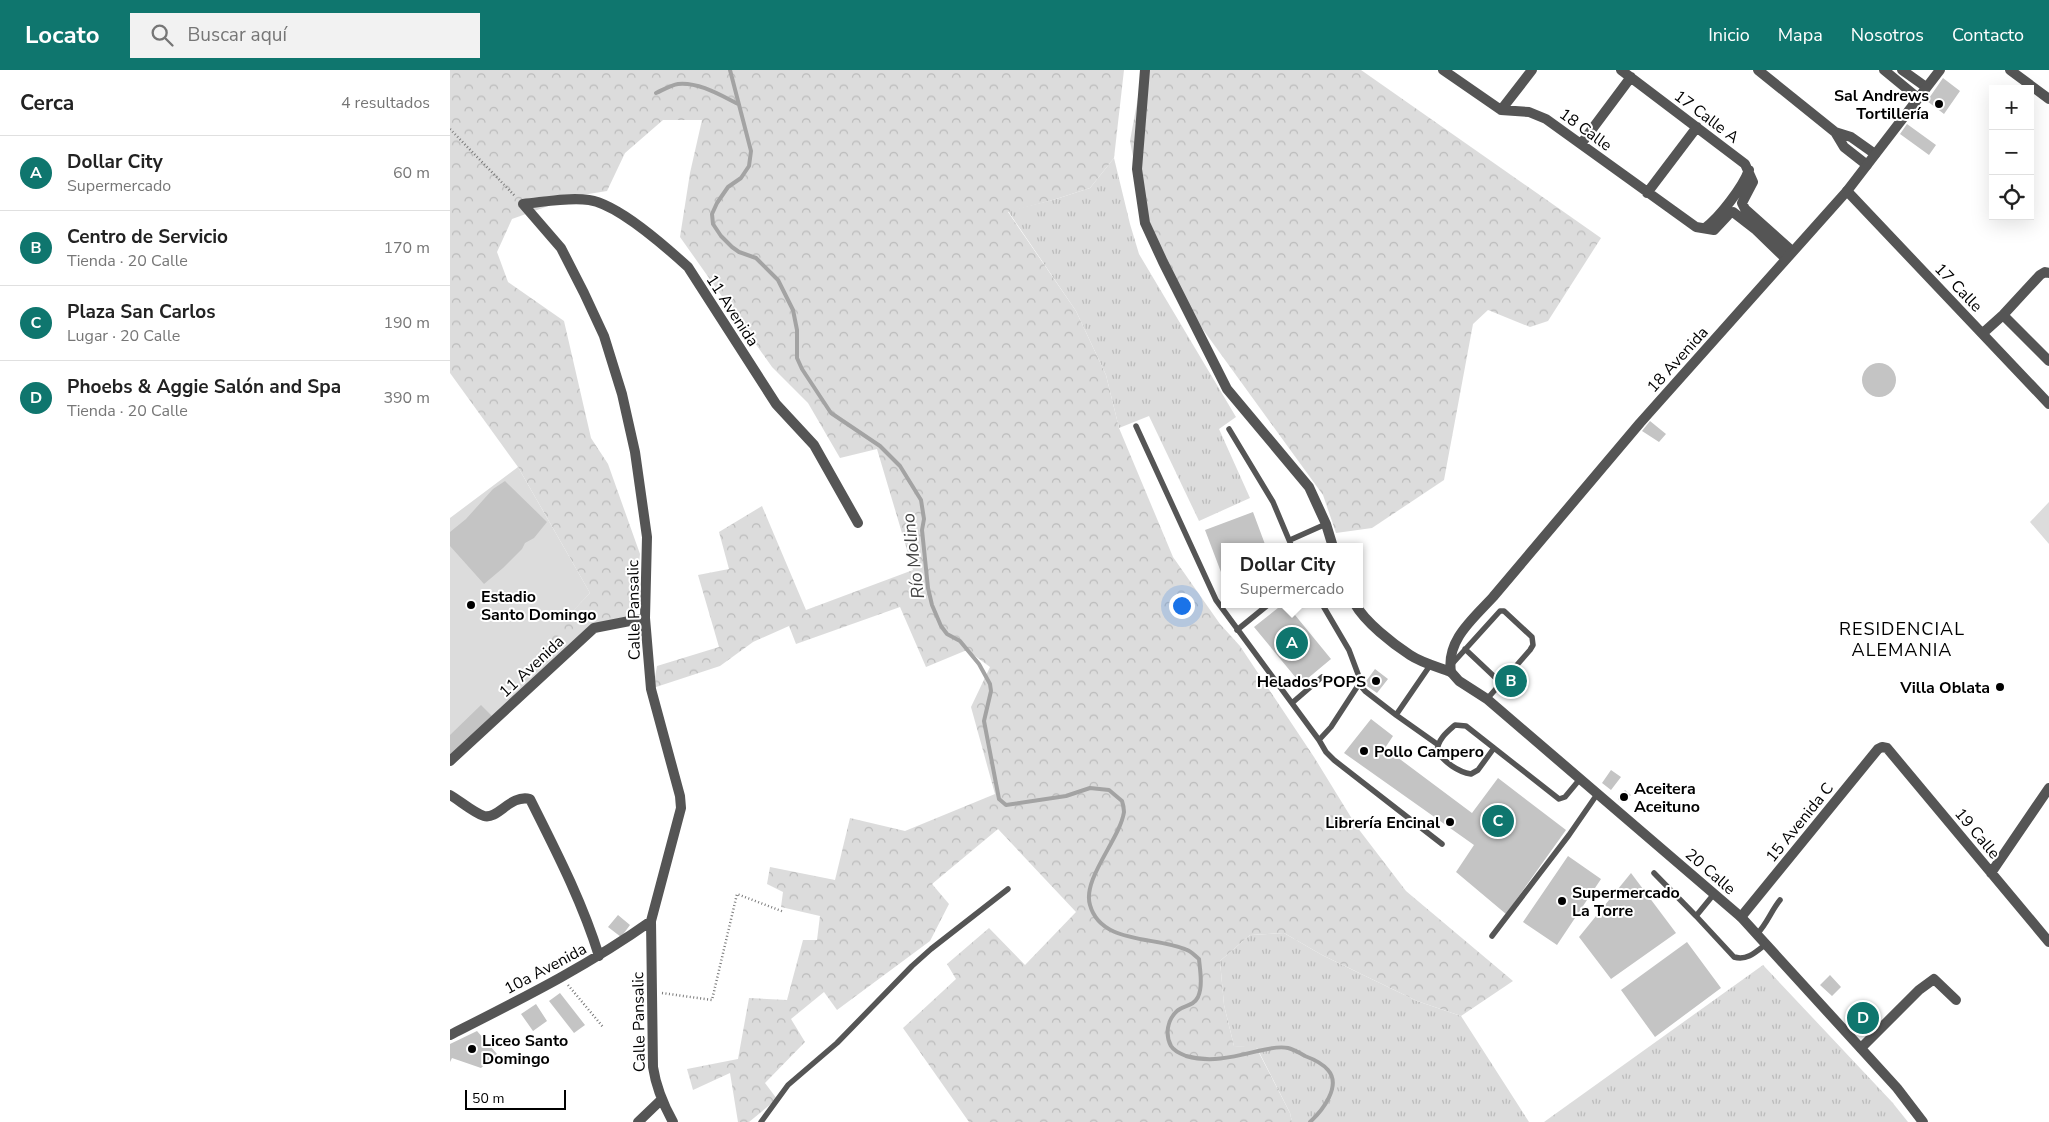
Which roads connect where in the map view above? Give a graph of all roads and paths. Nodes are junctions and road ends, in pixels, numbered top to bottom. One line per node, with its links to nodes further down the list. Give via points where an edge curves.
1 (1145, 70): 36 (street, via 1137,169 1145,223 1227,389 1309,487)
2 (1443, 70): 15 (street, 18 Calle)
3 (1532, 70): 15 (street)
4 (1622, 70): 10 (street, 17 Calle A)
5 (1758, 70): 18 (street)
6 (1884, 70): 14 (street)
7 (1902, 70): 12 (street)
8 (1940, 70): 12 (street, 18 Avenida)
9 (2010, 70): 13 (street)
10 (1631, 77): 16 (street, 17 Calle A); 19 (street)
11 (2049, 85): 13 (street)
12 (1926, 87): 14 (street, 18 Avenida)
13 (2046, 96)
14 (1918, 98): 20 (street, 18 Avenida)
15 (1501, 110): 19 (street, 18 Calle, via 1538,114)
16 (1697, 127): 22 (street, 17 Calle A); 24 (street)
17 (450, 129): 25 (path)
18 (1835, 132): 20 (street, via 1851,137); 21 (street, via 1844,147)
19 (1582, 144): 24 (street, 18 Calle)
20 (1875, 154): 21 (street, 18 Avenida)
21 (1867, 165): 23 (street, 18 Avenida)
22 (1749, 170): 26 (street, via 1730,201); 27 (street, via 1752,182 1742,204)
23 (1847, 191): 27 (street, 18 Avenida); 30 (street, 17 Calle)
24 (1647, 193): 26 (street, 18 Calle, via 1696,227)
25 (523, 204): 35 (street, 11 Avenida, via 576,199 598,202 649,232 688,267 776,404 814,445); 45 (street, Calle Pansalic, via 561,248 584,292 604,336 622,394 636,452 645,518)
26 (1704, 229): 27 (street, via 1714,230 1733,212)
27 (1788, 254): 49 (street, 18 Avenida, via 1468,625 1451,649)
28 (2047, 272): 29 (street, via 2040,275)
29 (2003, 315): 30 (street); 31 (street)
30 (1983, 333): 32 (street, 17 Calle)
31 (2049, 361)
32 (2049, 404)
33 (1136, 426): 40 (lane)
34 (1230, 429): 37 (lane, via 1273,502)
35 (858, 523)
36 (1326, 524): 37 (lane); 39 (street)
37 (1290, 540): 38 (lane)
38 (1291, 543)
39 (1332, 543)
40 (1221, 607)
41 (1222, 608): 46 (lane)
42 (1264, 608): 46 (lane)
43 (1324, 608): 52 (lane, via 1349,650)
44 (1357, 608): 48 (street, 20 Calle, via 1411,656)
45 (645, 618): 60 (street, 11 Avenida, via 594,628); 74 (street, Calle Pansalic, via 652,689 681,808)
46 (1237, 630): 54 (lane)
47 (1465, 649): 49 (lane); 51 (lane); 51 (lane, via 1500,611 1532,636 1530,650)
48 (1431, 664): 49 (street, 20 Calle); 55 (lane)
49 (1450, 669): 53 (street, 20 Calle, via 1459,681)
50 (1322, 676): 54 (lane)
51 (1501, 683): 53 (lane)
52 (1359, 684): 55 (lane); 56 (lane)
53 (1487, 698): 61 (street, 20 Calle)
54 (1292, 703): 56 (lane)
55 (1396, 716): 57 (lane)
56 (1319, 740): 65 (lane, via 1334,760)
57 (1437, 744): 59 (lane, via 1456,725 1466,726); 59 (lane, via 1440,756 1463,773 1471,774 1478,770)
58 (1882, 747): 67 (street, 19 Calle, via 1887,748); 73 (street, 15 Avenida C)
59 (1494, 748): 61 (lane, via 1560,799)
60 (450, 761)
61 (1580, 779): 63 (street, 20 Calle)
62 (2049, 788): 67 (street)
63 (1598, 793): 69 (street, 20 Calle); 76 (lane)
64 (450, 795): 79 (street, via 484,816 492,816 522,797 530,799 575,888)
65 (1442, 844)
66 (1654, 873): 72 (lane)
67 (1992, 873): 77 (street, 19 Calle)
68 (1008, 889): 89 (lane, via 912,966 837,1043 788,1085)
69 (1714, 894): 72 (lane); 73 (street, 20 Calle)
70 (1780, 900): 75 (lane)
71 (784, 912): 81 (path, via 737,894 712,1000)
72 (1696, 916): 78 (lane, via 1734,957 1746,958)
73 (1741, 917): 75 (street, 20 Calle)
74 (651, 921): 79 (street, 10a Avenida); 81 (street, Calle Pansalic)
75 (1757, 934): 78 (street, 20 Calle)
76 (1492, 936)
77 (2049, 942)
78 (1766, 944): 85 (street, 20 Calle)
79 (599, 956): 80 (street, 10a Avenida)
80 (562, 978): 83 (path); 84 (street, 10a Avenida)
81 (653, 992): 86 (street, Calle Pansalic, via 653,1067)
82 (1956, 1000): 85 (street, via 1934,979)
83 (603, 1027)
84 (450, 1035)
85 (1861, 1048): 90 (street, 20 Calle)
86 (661, 1100): 87 (street); 88 (street, Calle Pansalic)
87 (638, 1122)
88 (672, 1122)
89 (761, 1122)
90 (1923, 1122)

